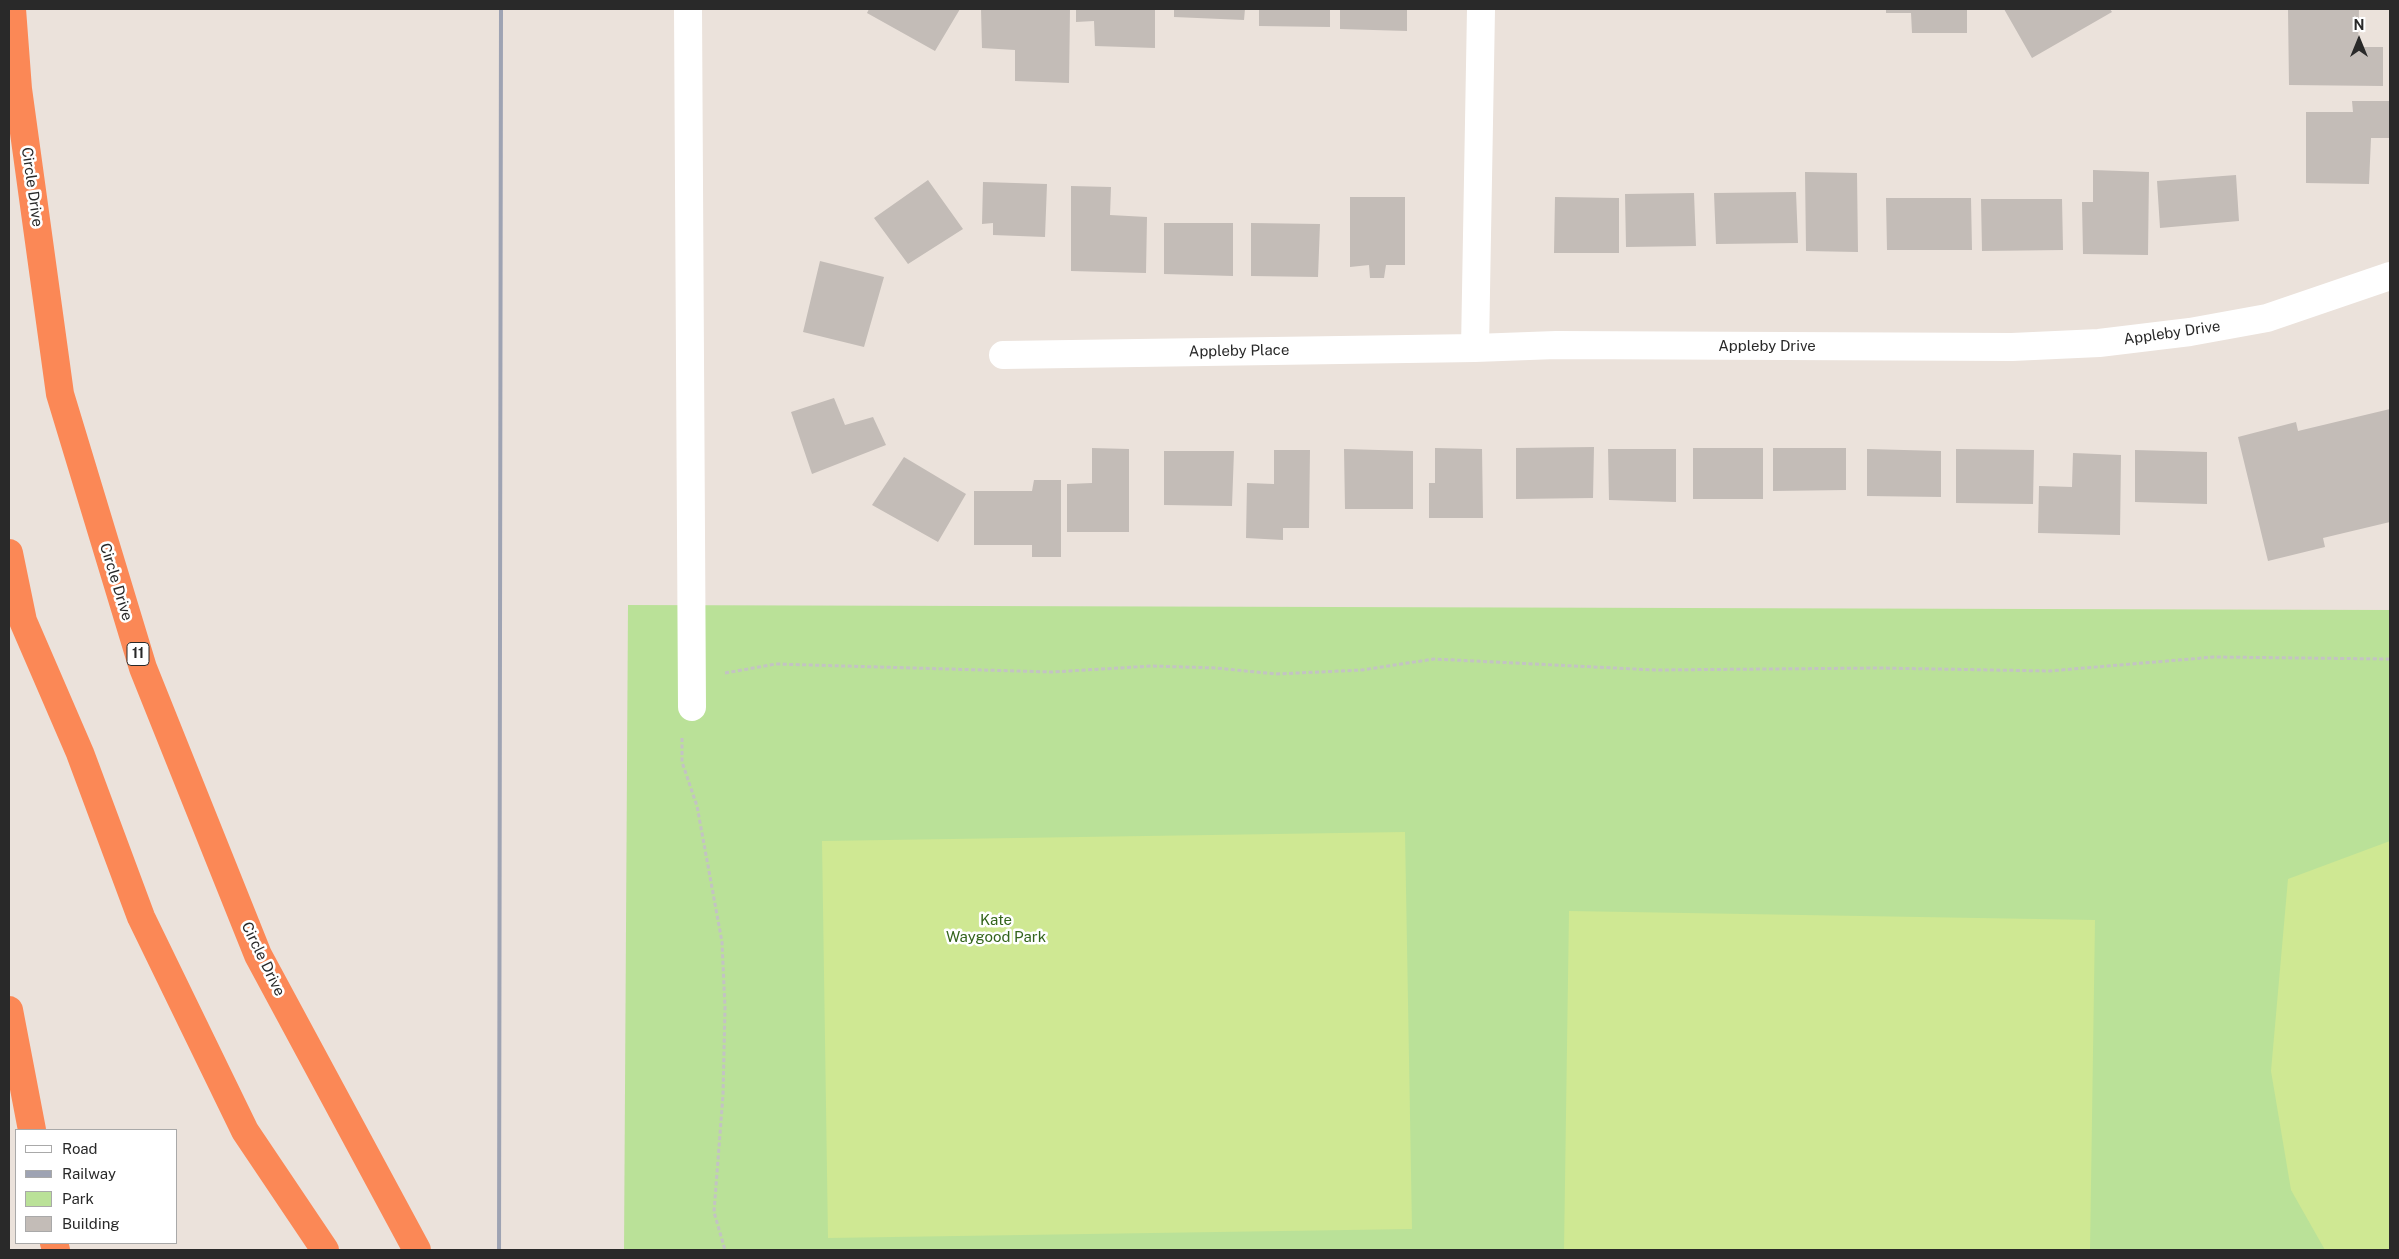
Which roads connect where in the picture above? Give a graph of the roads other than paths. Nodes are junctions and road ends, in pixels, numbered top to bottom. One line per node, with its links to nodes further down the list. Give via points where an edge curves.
1 (12, 9): 12 (highway, Circle Drive / 11, via 18,89 60,394 142,668 258,955)
2 (688, 9): 8 (street)
3 (1481, 9): 5 (street)
4 (2390, 276): 5 (street, Appleby Drive, via 2267,318 2190,332 2099,343)
5 (1475, 348): 6 (street, Appleby Place)
6 (1003, 355)
7 (9, 553): 11 (highway, via 23,621 80,753 141,917 246,1131)
8 (692, 707)
9 (9, 1010): 10 (highway)
10 (32, 1129)
11 (325, 1250)
12 (417, 1250)

